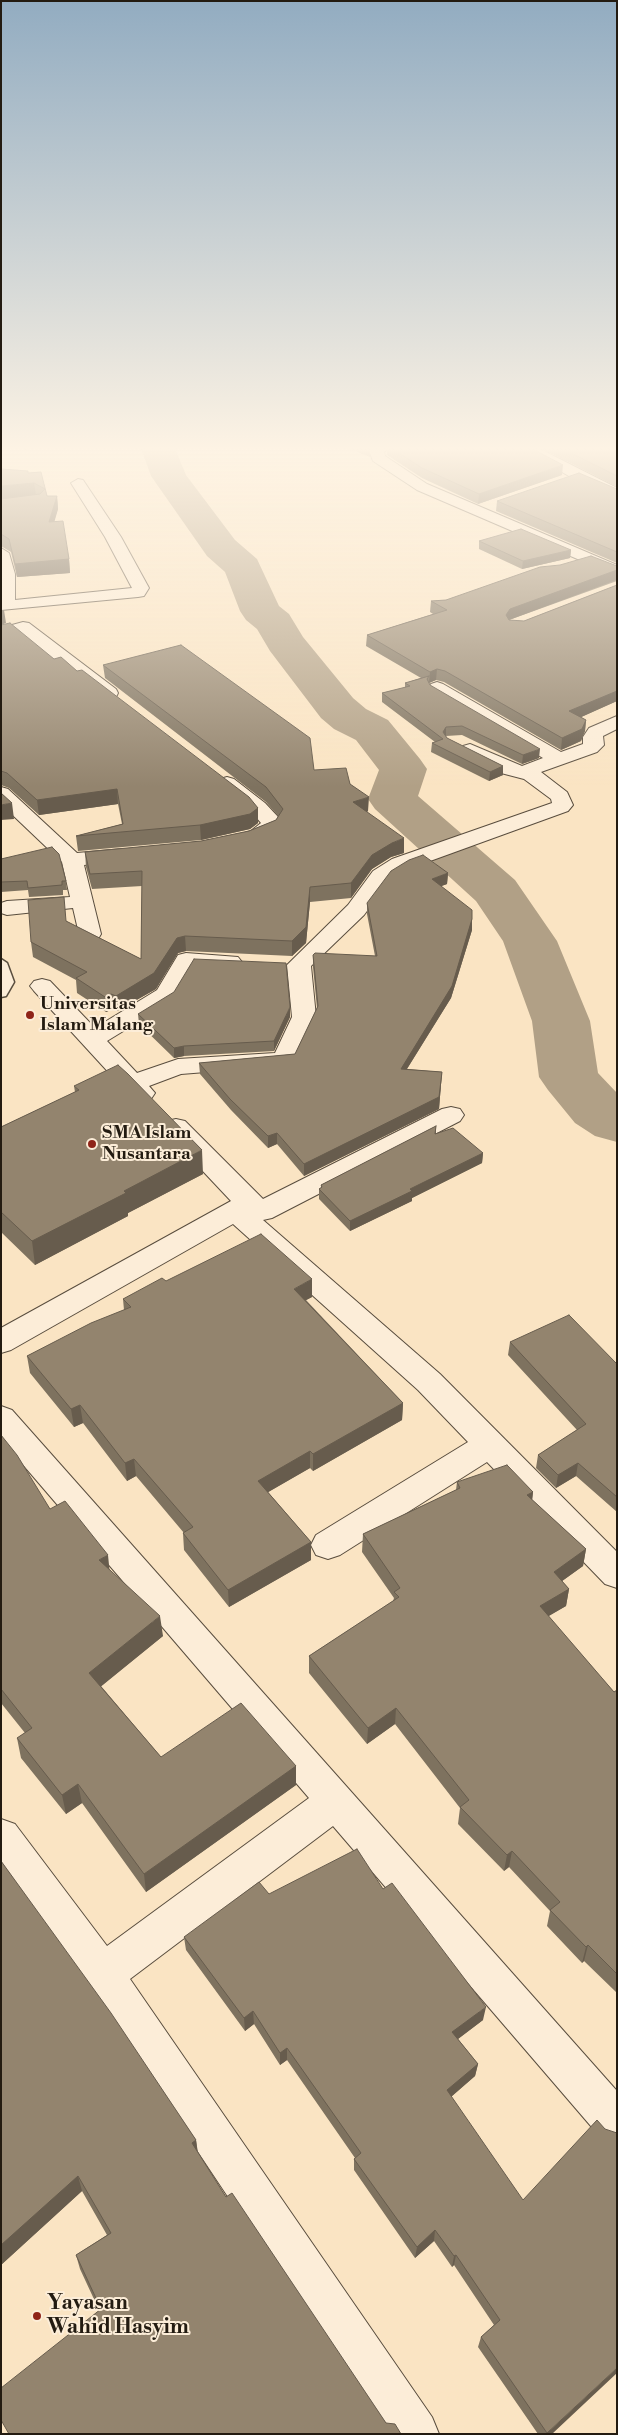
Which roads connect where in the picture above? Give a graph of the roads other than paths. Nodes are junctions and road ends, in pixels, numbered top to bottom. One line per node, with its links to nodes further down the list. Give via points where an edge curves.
1 (3, 560): 6 (street, via 7,574)
2 (125, 560): 6 (street, via 141,588 138,592)
3 (592, 560): 4 (street); 5 (street)
4 (566, 568)
5 (617, 571)
6 (4, 606): 7 (street, via 9,617)
7 (23, 627): 8 (street); 10 (street)
8 (1, 633)
9 (437, 688): 13 (street)
10 (125, 706)
11 (617, 722): 13 (street, via 596,732 594,745 590,748)
12 (454, 741): 15 (street, via 508,769)
13 (559, 759): 15 (street, via 530,769)
14 (211, 771): 17 (street, via 258,807 272,822 258,835)
15 (531, 774): 28 (street, via 560,796 563,805 400,864 381,876 356,910 290,965 304,1017 284,1060 178,1067)
16 (1, 793): 19 (street)
17 (225, 843)
18 (137, 854): 19 (street)
19 (72, 860): 20 (street)
20 (83, 902): 21 (street); 22 (street)
21 (7, 908)
22 (90, 934)
23 (252, 963): 27 (street, via 186,960 166,995)
24 (1, 964): 26 (lane, via 8,982)
25 (42, 986): 27 (street)
26 (1, 993)
27 (93, 1039): 28 (street)
28 (132, 1082): 30 (street)
29 (451, 1115): 30 (street, via 262,1211)
30 (242, 1207): 31 (street); 33 (street, via 429,1382)
31 (1, 1342)
32 (1, 1418): 36 (street)
33 (490, 1445): 34 (street); 35 (street)
34 (328, 1545)
35 (617, 1574)
36 (336, 1801): 38 (street); 39 (street)
37 (1, 1837): 38 (street)
38 (103, 1974): 40 (street)
39 (617, 2124)
40 (415, 2434)

